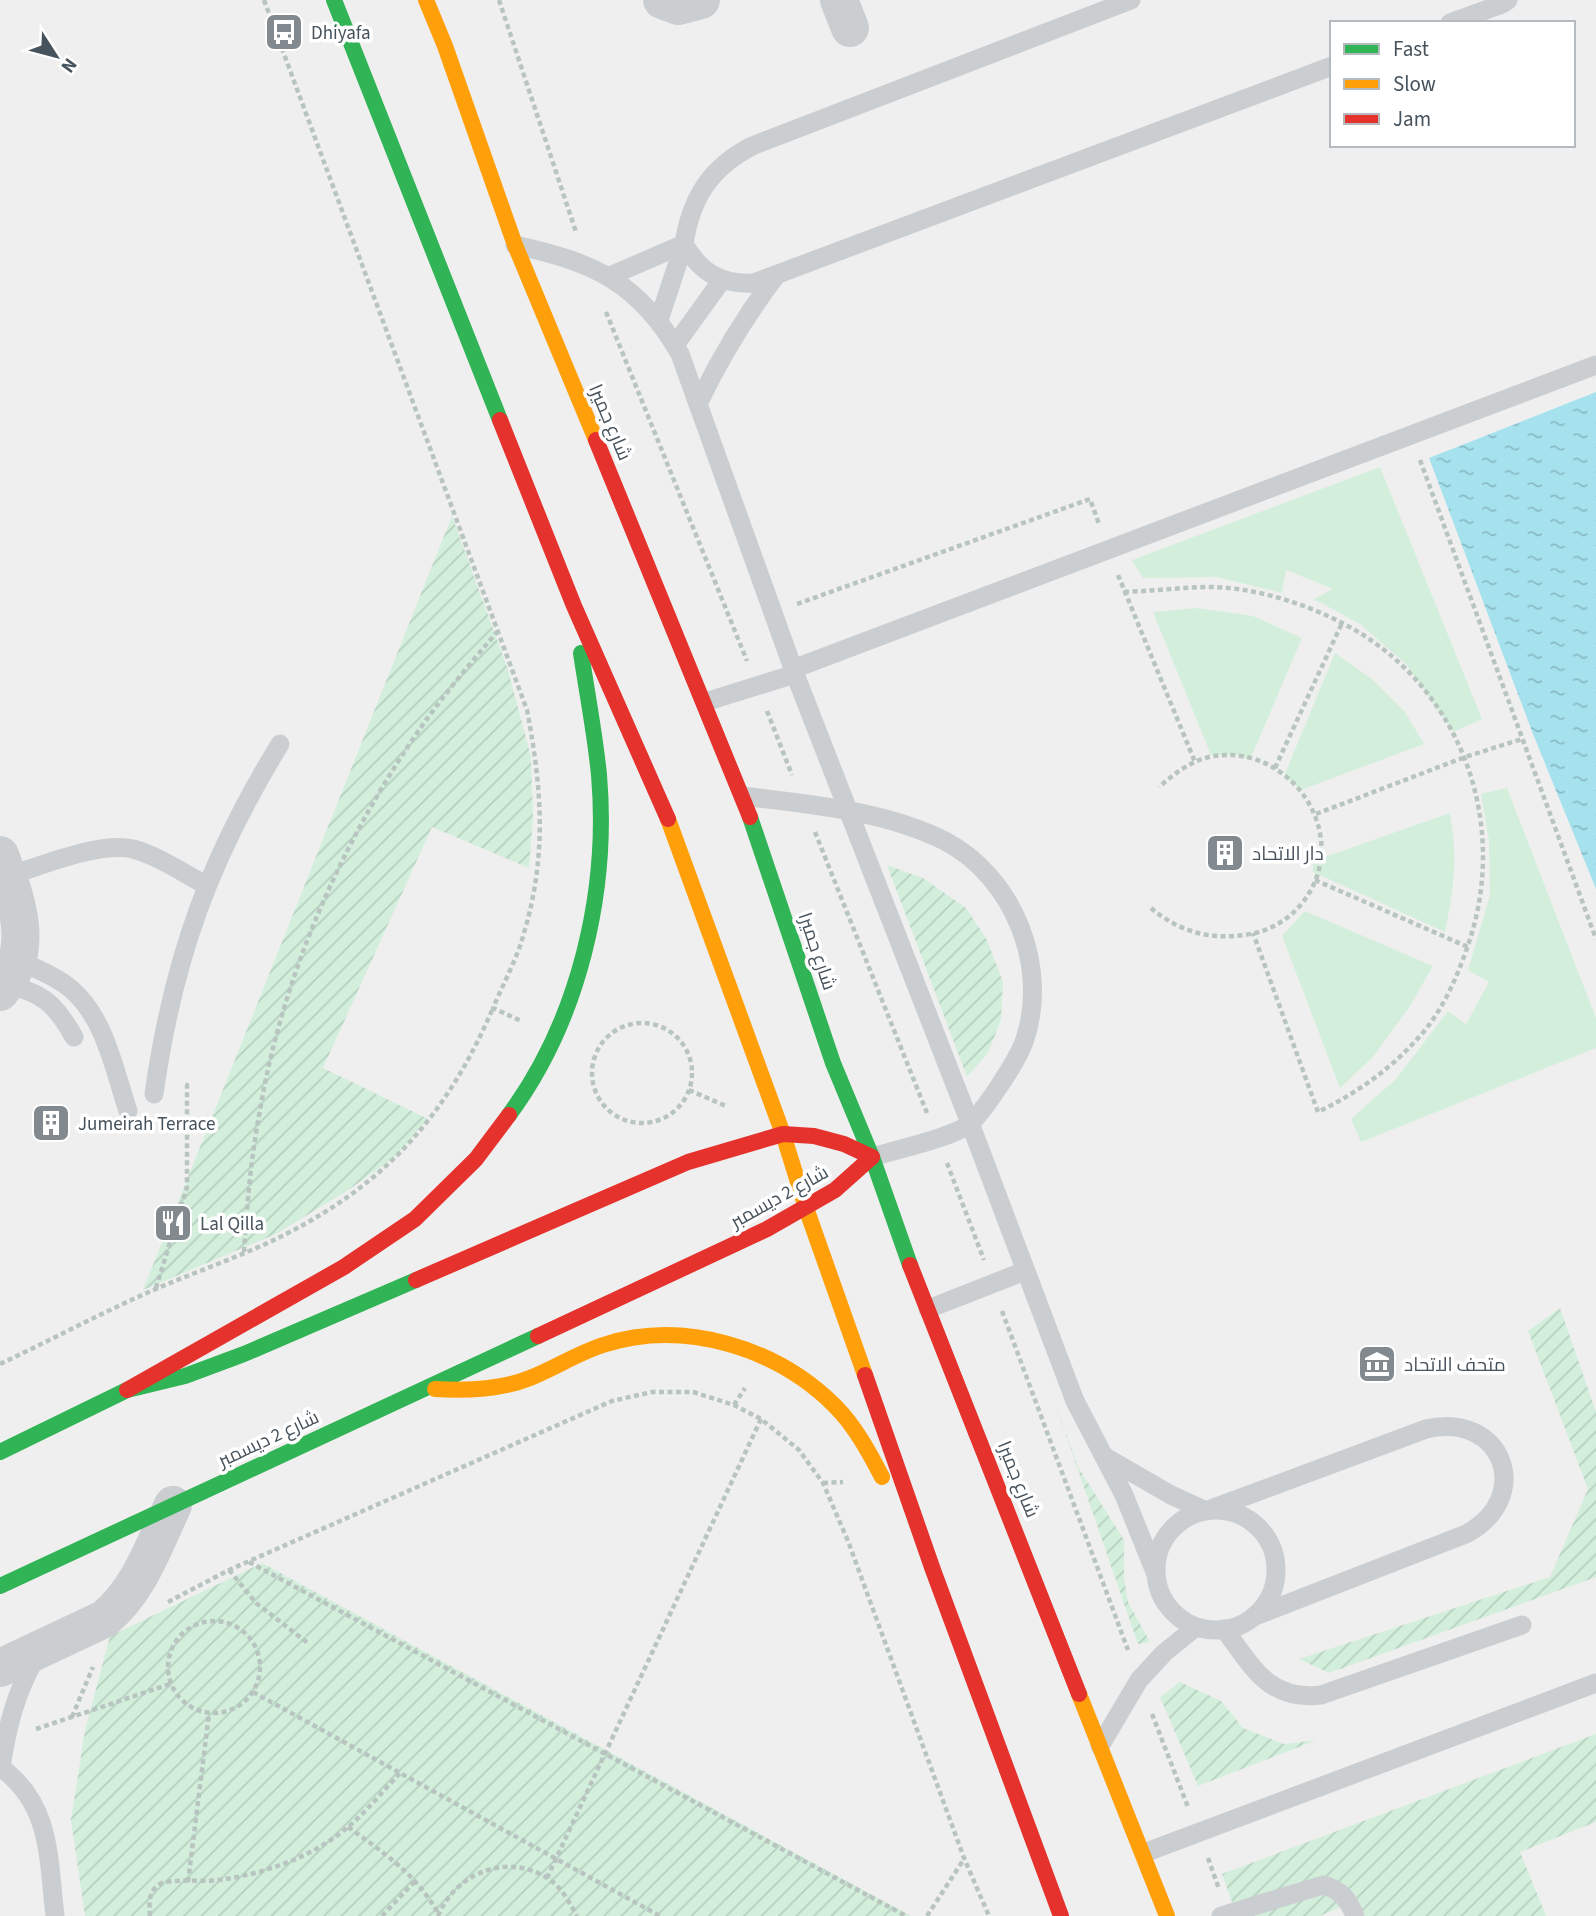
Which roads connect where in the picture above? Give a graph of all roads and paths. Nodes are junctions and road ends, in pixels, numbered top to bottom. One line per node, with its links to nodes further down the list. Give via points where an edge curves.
1 (264, 0): 25 (path)
2 (334, 0): 23 (main road)
3 (426, 0): 12 (main road, شارع جميرا)
4 (499, 0): 13 (path)
5 (662, 0): 6 (street, via 678,6)
6 (701, 0)
7 (1131, 0): 11 (lane, via 735,155 699,194 688,218)
8 (1508, 0): 9 (lane)
9 (1455, 21)
10 (1330, 67): 15 (lane)
11 (684, 244): 14 (lane); 16 (lane, via 706,272); 17 (lane)
12 (515, 245): 13 (lane); 28 (main road, شارع جميرا)
13 (588, 266): 14 (lane); 27 (path)
14 (610, 276): 17 (lane)
15 (775, 277): 16 (lane, via 738,284); 20 (lane, via 719,359)
16 (722, 280): 18 (lane)
17 (659, 320): 18 (lane)
18 (675, 345): 20 (lane)
19 (1596, 365): 21 (lane)
20 (698, 404): 26 (lane)
21 (1412, 436): 26 (lane); 29 (path)
22 (1124, 592): 24 (path, via 1206,587 1244,591 1281,599)
23 (575, 606): 48 (main road, via 598,776 600,865 583,960); 55 (main road, via 670,824)
24 (1342, 623): 31 (path, via 1375,643 1424,688); 32 (path)
25 (498, 631): 46 (path, via 527,710 538,766 541,823 536,880 524,936); 59 (path, via 416,735 348,848 321,908 275,1040 249,1177)
26 (794, 671): 27 (lane); 36 (lane)
27 (757, 686): 28 (lane); 35 (path)
28 (705, 702): 34 (main road, شارع جميرا)
29 (1522, 739): 31 (path); 43 (path)
30 (279, 744): 40 (lane, via 227,836)
31 (1465, 757): 37 (path); 44 (path, via 1478,806 1482,850 1479,904)
32 (1275, 768): 33 (path, via 1243,757 1209,757 1175,772); 37 (path, via 1294,782)
33 (1159, 786)
34 (743, 796): 35 (lane); 57 (main road, شارع جميرا, via 833,1063)
35 (804, 804): 36 (lane); 56 (path)
36 (848, 810): 54 (lane); 54 (lane, via 946,842 978,864 1003,894 1021,928 1031,965 1032,1004 1024,1042)
37 (1315, 814): 39 (path, via 1321,847)
38 (4, 865): 40 (lane, via 113,847 150,855); 45 (street, via 18,903)
39 (1315, 880): 42 (path, via 1286,920); 44 (path)
40 (206, 885): 51 (lane, via 173,988)
41 (1151, 908): 42 (path, via 1183,929 1204,935)
42 (1253, 933): 44 (path, via 1318,1112 1366,1086 1421,1035 1442,1005)
43 (1596, 939)
44 (1468, 947)
45 (12, 968): 47 (lane, via 27,989 61,1013); 53 (lane, via 55,978 95,1016)
46 (493, 1008): 48 (path); 59 (path, via 451,1091 391,1163 320,1216)
47 (74, 1037)
48 (554, 1038): 49 (path); 66 (main road, via 527,1090 477,1159 415,1219 344,1268)
49 (594, 1057): 50 (path, via 591,1071 598,1098 618,1117 632,1122 660,1120 682,1103); 50 (path, via 610,1033 623,1026 638,1022 659,1026 677,1036 686,1048 692,1069)
50 (689, 1090): 52 (path)
51 (154, 1094): 62 (path, via 187,1085 187,1186)
52 (726, 1106)
53 (128, 1111)
54 (970, 1124): 56 (lane); 60 (lane)
55 (783, 1134): 57 (main road, شارع 2 ديسمبر, via 844,1144); 58 (main road); 66 (main road, شارع 2 ديسمبر, via 688,1162 244,1354 185,1376)
56 (937, 1138): 57 (lane); 61 (path)
57 (872, 1157): 58 (main road, شارع 2 ديسمبر, via 831,1195); 63 (main road, شارع جميرا)
58 (806, 1208): 65 (main road, شارع 2 ديسمبر); 74 (main road)
59 (244, 1252): 62 (path)
60 (1025, 1272): 61 (lane); 69 (lane, via 1075,1401)
61 (993, 1284): 63 (lane); 86 (path)
62 (156, 1289): 64 (path)
63 (928, 1310): 93 (main road, شارع جميرا)
64 (0, 1364)
65 (423, 1388): 70 (main road, شارع 2 ديسمبر); 74 (main road, via 494,1387 528,1379 606,1344 645,1337 700,1338 765,1356 835,1405 862,1438)
66 (127, 1390): 68 (main road, شارع 2 ديسمبر)
67 (761, 1419): 72 (path, via 693,1392 652,1392 611,1401); 94 (path); 101 (path, via 799,1450 823,1483)
68 (0, 1452)
69 (1106, 1458): 71 (lane); 75 (lane)
70 (173, 1506): 76 (main road, شارع 2 ديسمبر); 83 (street, via 135,1583 116,1609)
71 (1208, 1510): 75 (lane, via 1191,1515 1168,1532); 78 (lane, via 1244,1516 1258,1526 1275,1555 1273,1589); 78 (lane, via 1444,1425 1478,1433 1500,1460 1502,1496 1482,1526)
72 (248, 1562): 73 (path); 94 (path)
73 (229, 1570): 77 (path); 82 (path, via 256,1603)
74 (933, 1570): 115 (main road)
75 (1155, 1572): 80 (lane, via 1158,1590 1168,1606)
76 (0, 1586)
77 (162, 1605)
78 (1254, 1617): 81 (lane)
79 (1522, 1625): 81 (lane, via 1304,1697 1270,1686)
80 (1196, 1627): 81 (lane); 86 (lane)
81 (1224, 1629)
82 (309, 1644)
83 (42, 1648): 85 (street); 92 (lane, via 19,1692)
84 (96, 1661): 91 (path)
85 (0, 1668)
86 (1139, 1679): 93 (lane); 98 (path)
87 (1596, 1683): 98 (lane)
88 (170, 1684): 89 (path, via 169,1658 180,1636 194,1625 211,1621 243,1631 254,1644 260,1659); 90 (path, via 192,1709); 91 (path)
89 (253, 1692): 90 (path, via 241,1705); 96 (path)
90 (209, 1714): 104 (path)
91 (72, 1717): 92 (path)
92 (5, 1739): 95 (lane)
93 (1099, 1747): 99 (main road, شارع جميرا)
94 (605, 1752): 100 (path); 112 (path)
95 (1, 1767): 107 (lane, via 31,1798 41,1818)
96 (400, 1773): 97 (path); 100 (path)
97 (348, 1827): 103 (path); 104 (path, via 289,1862 222,1880)
98 (1198, 1834): 99 (lane); 106 (path)
99 (1144, 1853): 116 (main road, شارع جميرا)
100 (555, 1858): 102 (path); 111 (path)
101 (964, 1858): 113 (path); 114 (path)
102 (547, 1878): 105 (path, via 523,1868 497,1867 472,1875 451,1891); 110 (path, via 566,1895)
103 (416, 1880): 105 (path); 109 (path)
104 (188, 1882): 108 (path, via 156,1886 149,1897)
105 (438, 1915)
106 (1225, 1915): 117 (lane, via 1323,1885 1344,1895)
107 (55, 1916)
108 (150, 1916)
109 (382, 1916)
110 (577, 1916)
111 (660, 1916)
112 (906, 1916)
113 (927, 1916)
114 (989, 1916)
115 (1061, 1916)
116 (1167, 1916)
117 (1355, 1916)

